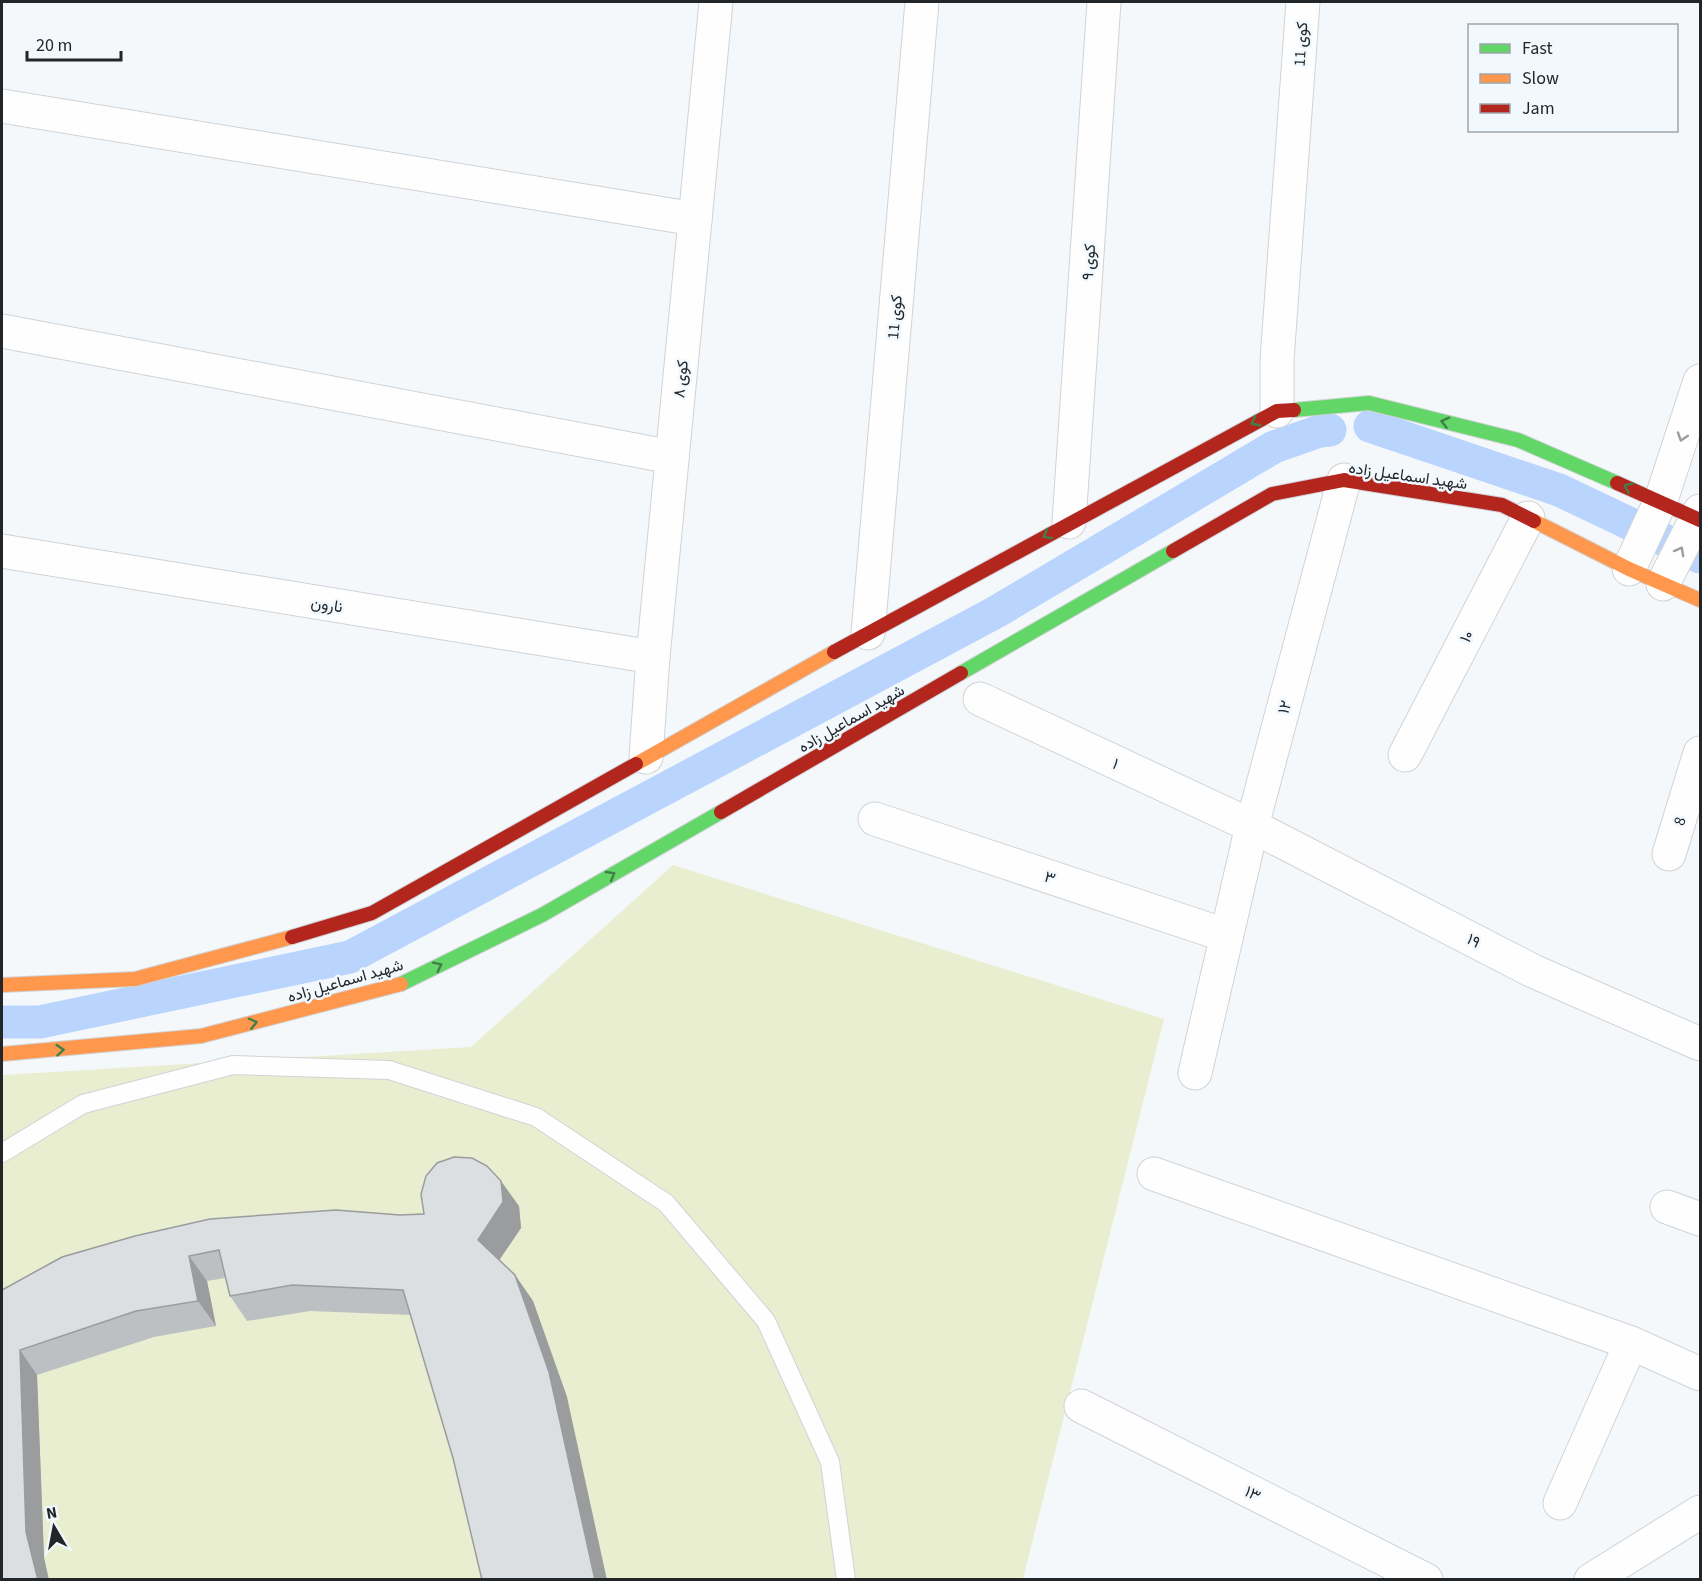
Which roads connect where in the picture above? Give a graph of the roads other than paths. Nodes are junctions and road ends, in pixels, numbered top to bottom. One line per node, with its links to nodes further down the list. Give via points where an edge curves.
1 (710, 2): 6 (street, کوی ۸)
2 (922, 2): 20 (street, کوی 11)
3 (1104, 2): 15 (street, کوی ۹)
4 (1303, 2): 9 (street, کوی 11, via 1277,360)
5 (2, 106): 6 (street)
6 (695, 219): 10 (street, کوی ۸)
7 (2, 331): 10 (street)
8 (1701, 381): 12 (street, one-way to 12)
9 (1277, 411): 12 (street, one-way to 9, via 1518,440 1369,404); 15 (street, one-way to 15)
10 (672, 457): 21 (street, کوی ۸)
11 (1344, 480): 14 (street, شهید اسماعیل زاده, via 1502,505); 27 (street, ۱۲); 32 (street, شهید اسماعیل زاده, one-way to 11, via 201,1036 398,986 542,915 1272,494)
12 (1661, 500): 13 (street); 17 (street)
13 (1700, 516): 18 (street, one-way to 13)
14 (1528, 518): 17 (street, شهید اسماعیل زاده); 24 (street, ۱۰)
15 (1069, 522): 20 (street, one-way to 20)
16 (2, 551): 21 (street, نارون)
17 (1629, 569): 18 (street, شهید اسماعیل زاده)
18 (1663, 584): 19 (street, شهید اسماعیل زاده)
19 (1701, 600)
20 (868, 633): 25 (street)
21 (653, 657): 25 (street, کوی ۸)
22 (980, 699): 27 (street, ۱)
23 (1701, 753): 28 (street, 8)
24 (1404, 754)
25 (646, 758): 30 (street, via 372,913 135,980)
26 (875, 819): 29 (street, ۳)
27 (1252, 826): 29 (street, ۱۲); 31 (street, ۱۹, via 1533,971)
28 (1669, 854)
29 (1225, 934): 33 (street, ۱۲)
30 (2, 985)
31 (1701, 1044)
32 (2, 1054)
33 (1195, 1073)
34 (2, 1153): 43 (lane, via 83,1104 233,1065 389,1070 536,1117 666,1203 766,1321 830,1462)
35 (1154, 1174): 38 (street)
36 (1667, 1207): 37 (street)
37 (1701, 1219)
38 (1631, 1343): 39 (street); 41 (street)
39 (1701, 1374)
40 (1081, 1406): 44 (street, ۱۳)
41 (1560, 1503)
42 (1701, 1512): 45 (street)
43 (846, 1580)
44 (1426, 1580)
45 (1591, 1580)

